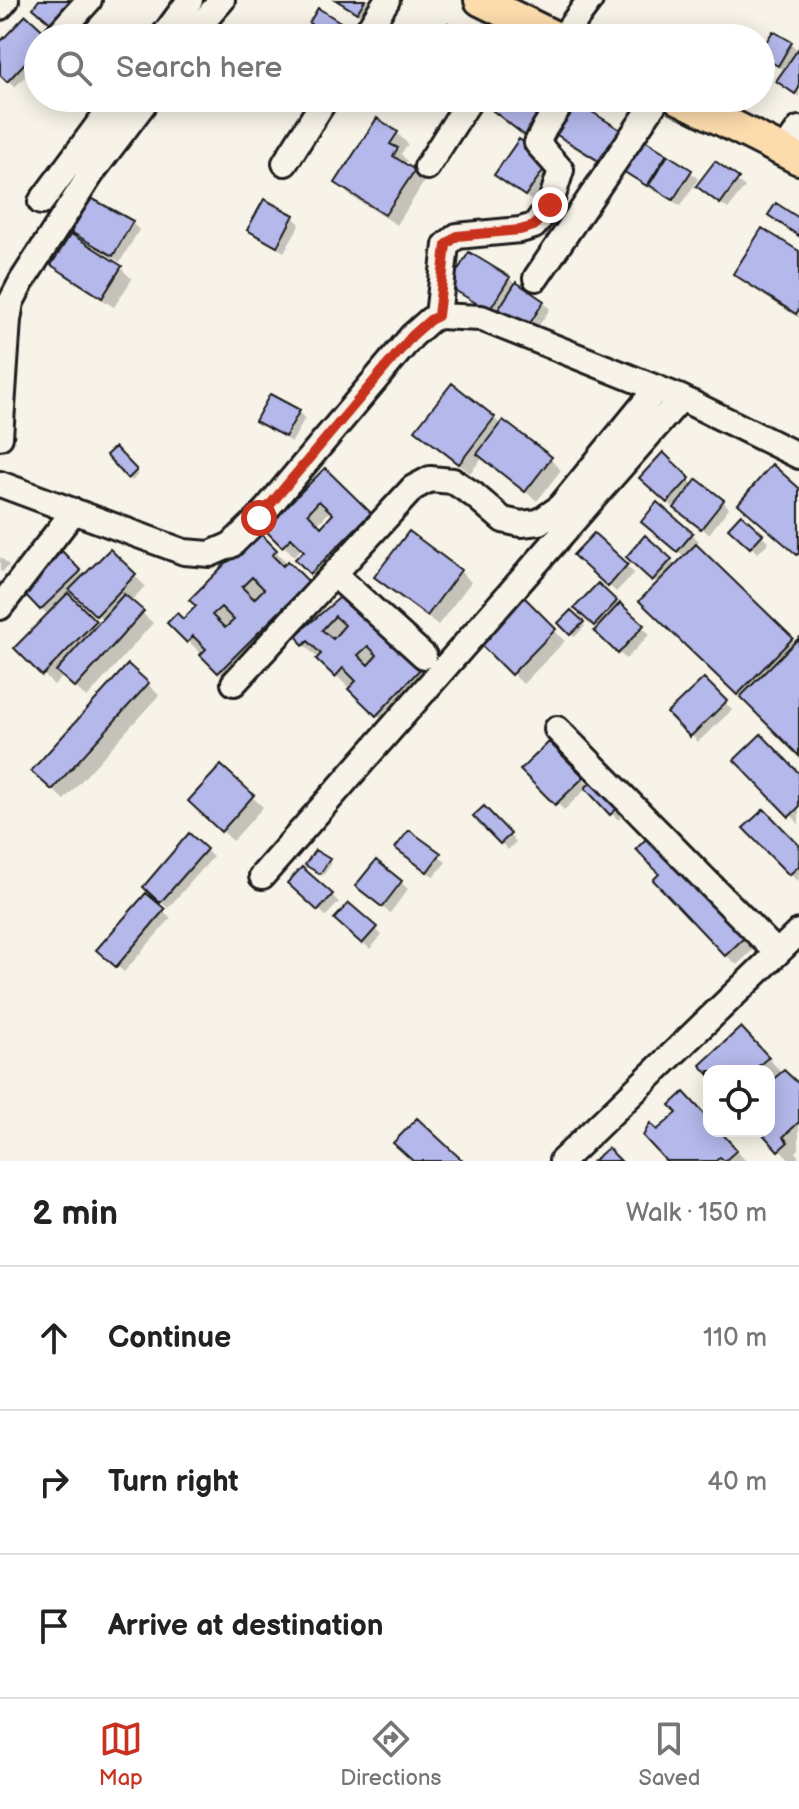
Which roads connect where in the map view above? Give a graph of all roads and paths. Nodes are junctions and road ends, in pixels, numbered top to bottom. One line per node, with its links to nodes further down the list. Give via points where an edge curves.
1 (6, 0): 8 (street)
2 (89, 0): 9 (street)
3 (190, 0): 10 (street)
4 (222, 0): 11 (street)
5 (387, 0): 12 (street)
6 (480, 0): 13 (main road)
7 (590, 0): 14 (street)
8 (0, 7)
9 (68, 24)
10 (172, 24)
11 (201, 24)
12 (372, 24)
13 (508, 24)
14 (570, 24)
15 (108, 112): 25 (street)
16 (137, 112): 30 (street, via 93,171 11,302)
17 (317, 112): 23 (street)
18 (462, 112): 24 (street)
19 (555, 112): 27 (street, via 537,143 561,170 550,205 534,226 457,236 446,245)
20 (649, 112): 26 (street)
21 (712, 112): 22 (main road)
22 (794, 146)
23 (285, 163)
24 (427, 167)
25 (41, 202)
26 (536, 278)
27 (438, 316): 28 (street, via 481,318); 33 (street, via 412,336 231,545 210,554 184,552)
28 (657, 388): 29 (street); 34 (street, via 559,508 539,522 503,520 453,481 430,479 413,488)
29 (681, 398): 31 (street); 39 (street)
30 (0, 437)
31 (799, 456)
32 (0, 484): 33 (street)
33 (74, 511): 35 (street)
34 (334, 574): 36 (street); 37 (street)
35 (0, 607)
36 (424, 656)
37 (234, 683)
38 (557, 729): 41 (street)
39 (262, 876)
40 (799, 932): 41 (street)
41 (777, 953): 42 (street)
42 (562, 1161)

